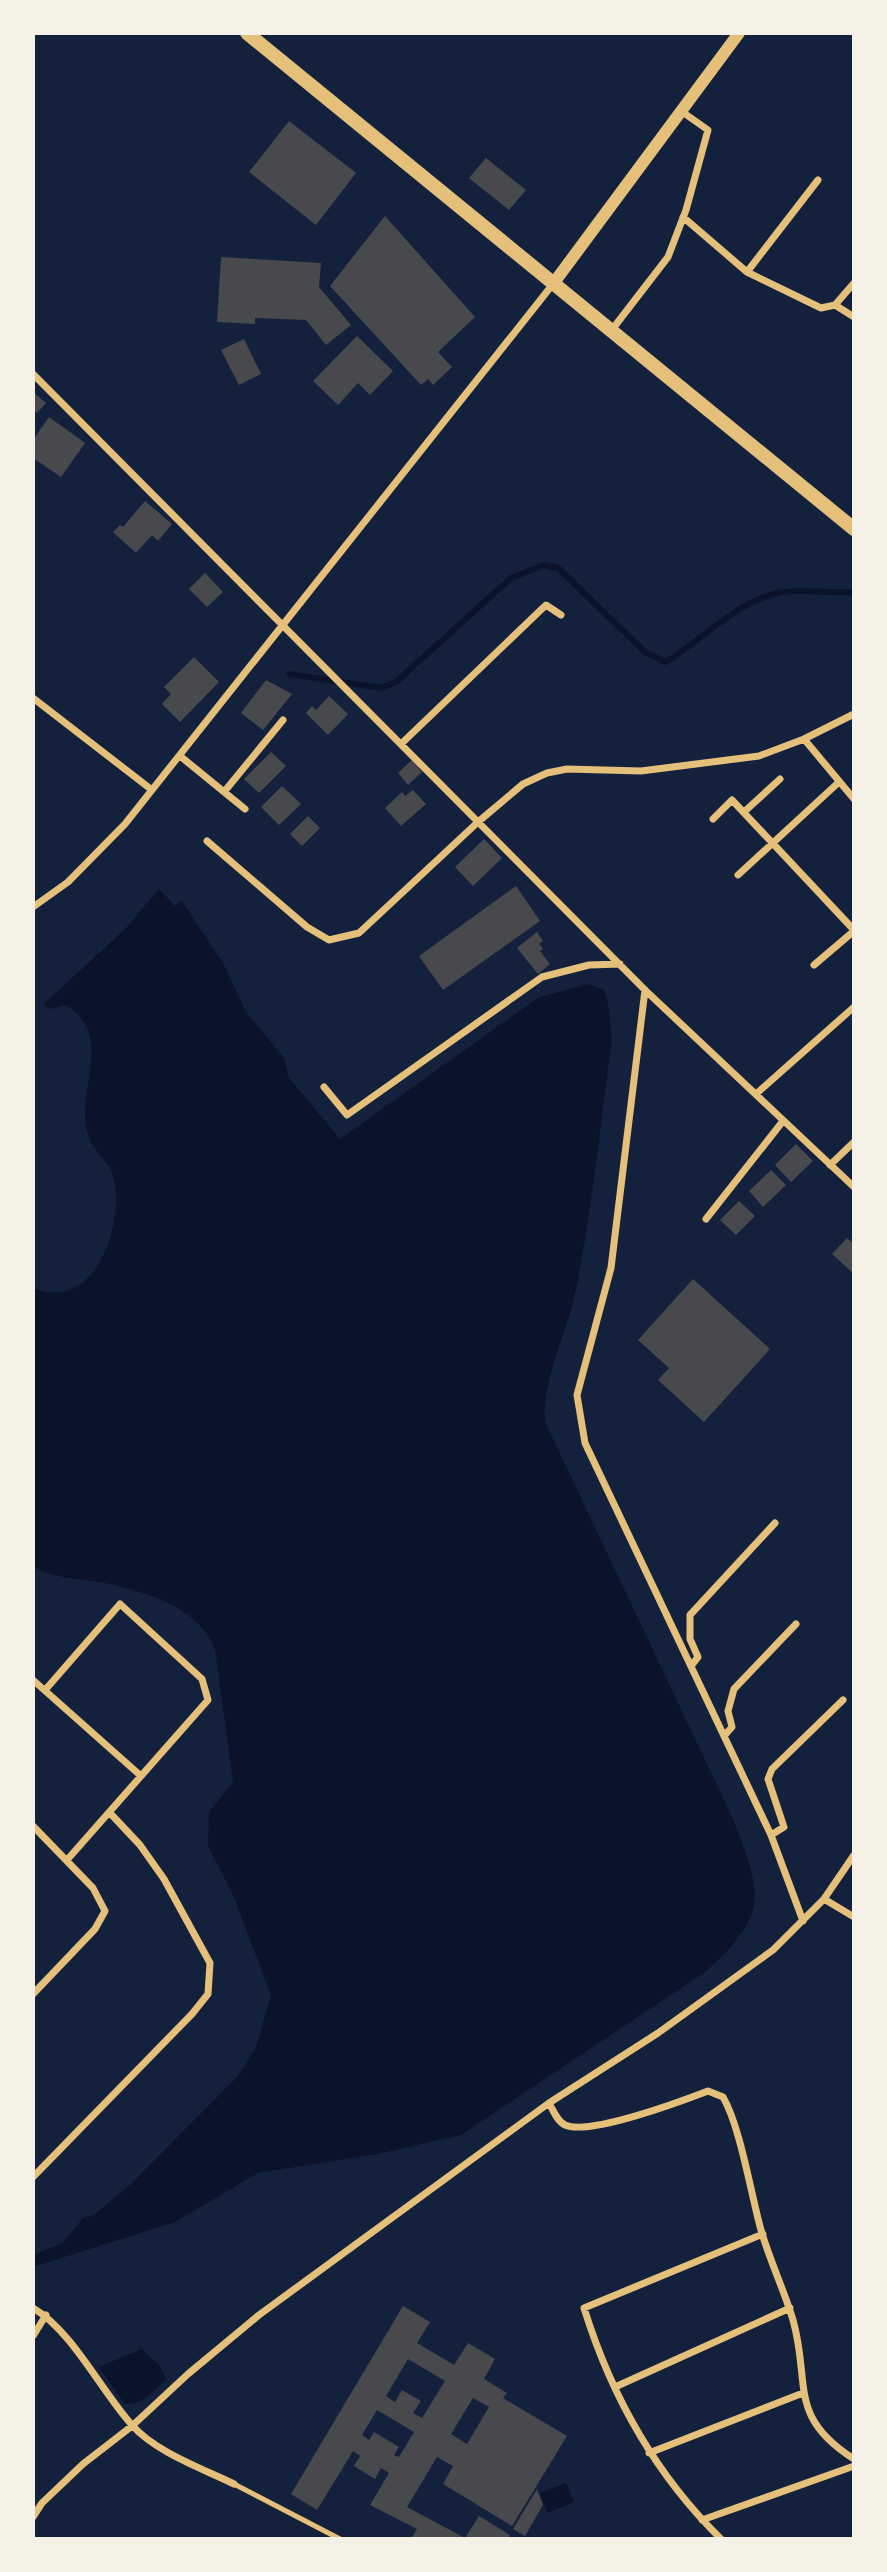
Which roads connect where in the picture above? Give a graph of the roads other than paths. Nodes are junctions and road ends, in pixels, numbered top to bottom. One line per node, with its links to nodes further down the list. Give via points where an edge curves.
1 (247, 33): 8 (main road)
2 (739, 33): 3 (street)
3 (681, 111): 5 (street, via 708,130); 8 (street)
4 (818, 180): 6 (street)
5 (683, 217): 6 (street); 11 (street, via 668,257)
6 (747, 272): 9 (street, via 821,308)
7 (854, 283): 9 (street)
8 (553, 284): 11 (main road); 15 (street)
9 (835, 305): 10 (street)
10 (854, 317)
11 (611, 331): 13 (main road)
12 (33, 374): 15 (street)
13 (854, 528)
14 (561, 615): 20 (street, via 546,605)
15 (281, 623): 20 (street); 21 (street)
16 (33, 698): 24 (street)
17 (854, 714): 19 (street)
18 (283, 720): 25 (street)
19 (804, 739): 23 (street); 30 (street, via 759,756 641,771 567,769 547,773 523,784)
20 (401, 744): 30 (street)
21 (180, 756): 24 (street); 25 (street)
22 (780, 779): 28 (street)
23 (839, 782): 26 (street); 32 (street)
24 (152, 790): 34 (street, via 99,852)
25 (224, 792): 27 (street)
26 (854, 799)
27 (245, 809)
28 (744, 812): 29 (street, via 732,800); 32 (street)
29 (713, 819)
30 (478, 822): 31 (street, via 359,933 329,940 307,927); 36 (street)
31 (207, 841)
32 (773, 843): 33 (street); 35 (street)
33 (738, 875)
34 (33, 907)
35 (854, 931): 37 (street)
36 (620, 964): 38 (street); 40 (street, via 589,965 541,977 347,1115)
37 (814, 965)
38 (645, 990): 41 (street); 49 (street, via 611,1268 577,1395 585,1443)
39 (854, 1007): 41 (street)
40 (324, 1087)
41 (756, 1094): 42 (street)
42 (783, 1121): 44 (street); 46 (street)
43 (854, 1142): 44 (street)
44 (830, 1165): 45 (street)
45 (854, 1187)
46 (706, 1219)
47 (775, 1523): 49 (street, via 690,1615 690,1639 698,1657)
48 (796, 1623): 53 (street, via 734,1689 728,1711 732,1727)
49 (691, 1666): 53 (street)
50 (33, 1681): 51 (street)
51 (46, 1689): 54 (street); 54 (street, via 120,1604 202,1679 208,1700)
52 (843, 1700): 58 (street, via 772,1769 768,1779 783,1827)
53 (724, 1737): 58 (street)
54 (141, 1776): 55 (street)
55 (110, 1813): 61 (street); 67 (street, via 163,1879 210,1962 208,1994)
56 (33, 1826): 57 (street)
57 (41, 1833): 59 (street); 61 (street)
58 (771, 1835): 64 (street)
59 (33, 1842)
60 (854, 1855): 62 (street)
61 (67, 1860): 65 (street, via 93,1888 106,1911)
62 (824, 1899): 63 (street); 64 (street)
63 (854, 1917)
64 (803, 1922): 66 (street, via 733,1980)
65 (33, 1994)
66 (549, 2103): 69 (street, via 560,2122 577,2128 717,2092 727,2104); 76 (street, via 259,2315)
67 (36, 2167): 68 (street)
68 (33, 2177)
69 (763, 2234): 71 (street); 74 (street, via 584,2308)
70 (33, 2308): 72 (street)
71 (789, 2308): 74 (street); 75 (street)
72 (46, 2315): 73 (street); 76 (street)
73 (33, 2336)
74 (615, 2387): 77 (street)
75 (803, 2393): 77 (street); 78 (street, via 816,2426)
76 (132, 2426): 80 (street); 81 (street, via 83,2464)
77 (649, 2453): 82 (street)
78 (854, 2459)
79 (854, 2466): 82 (street)
80 (234, 2484): 83 (lane)
81 (33, 2517)
82 (702, 2520): 84 (street)
83 (340, 2539)
84 (721, 2539)

